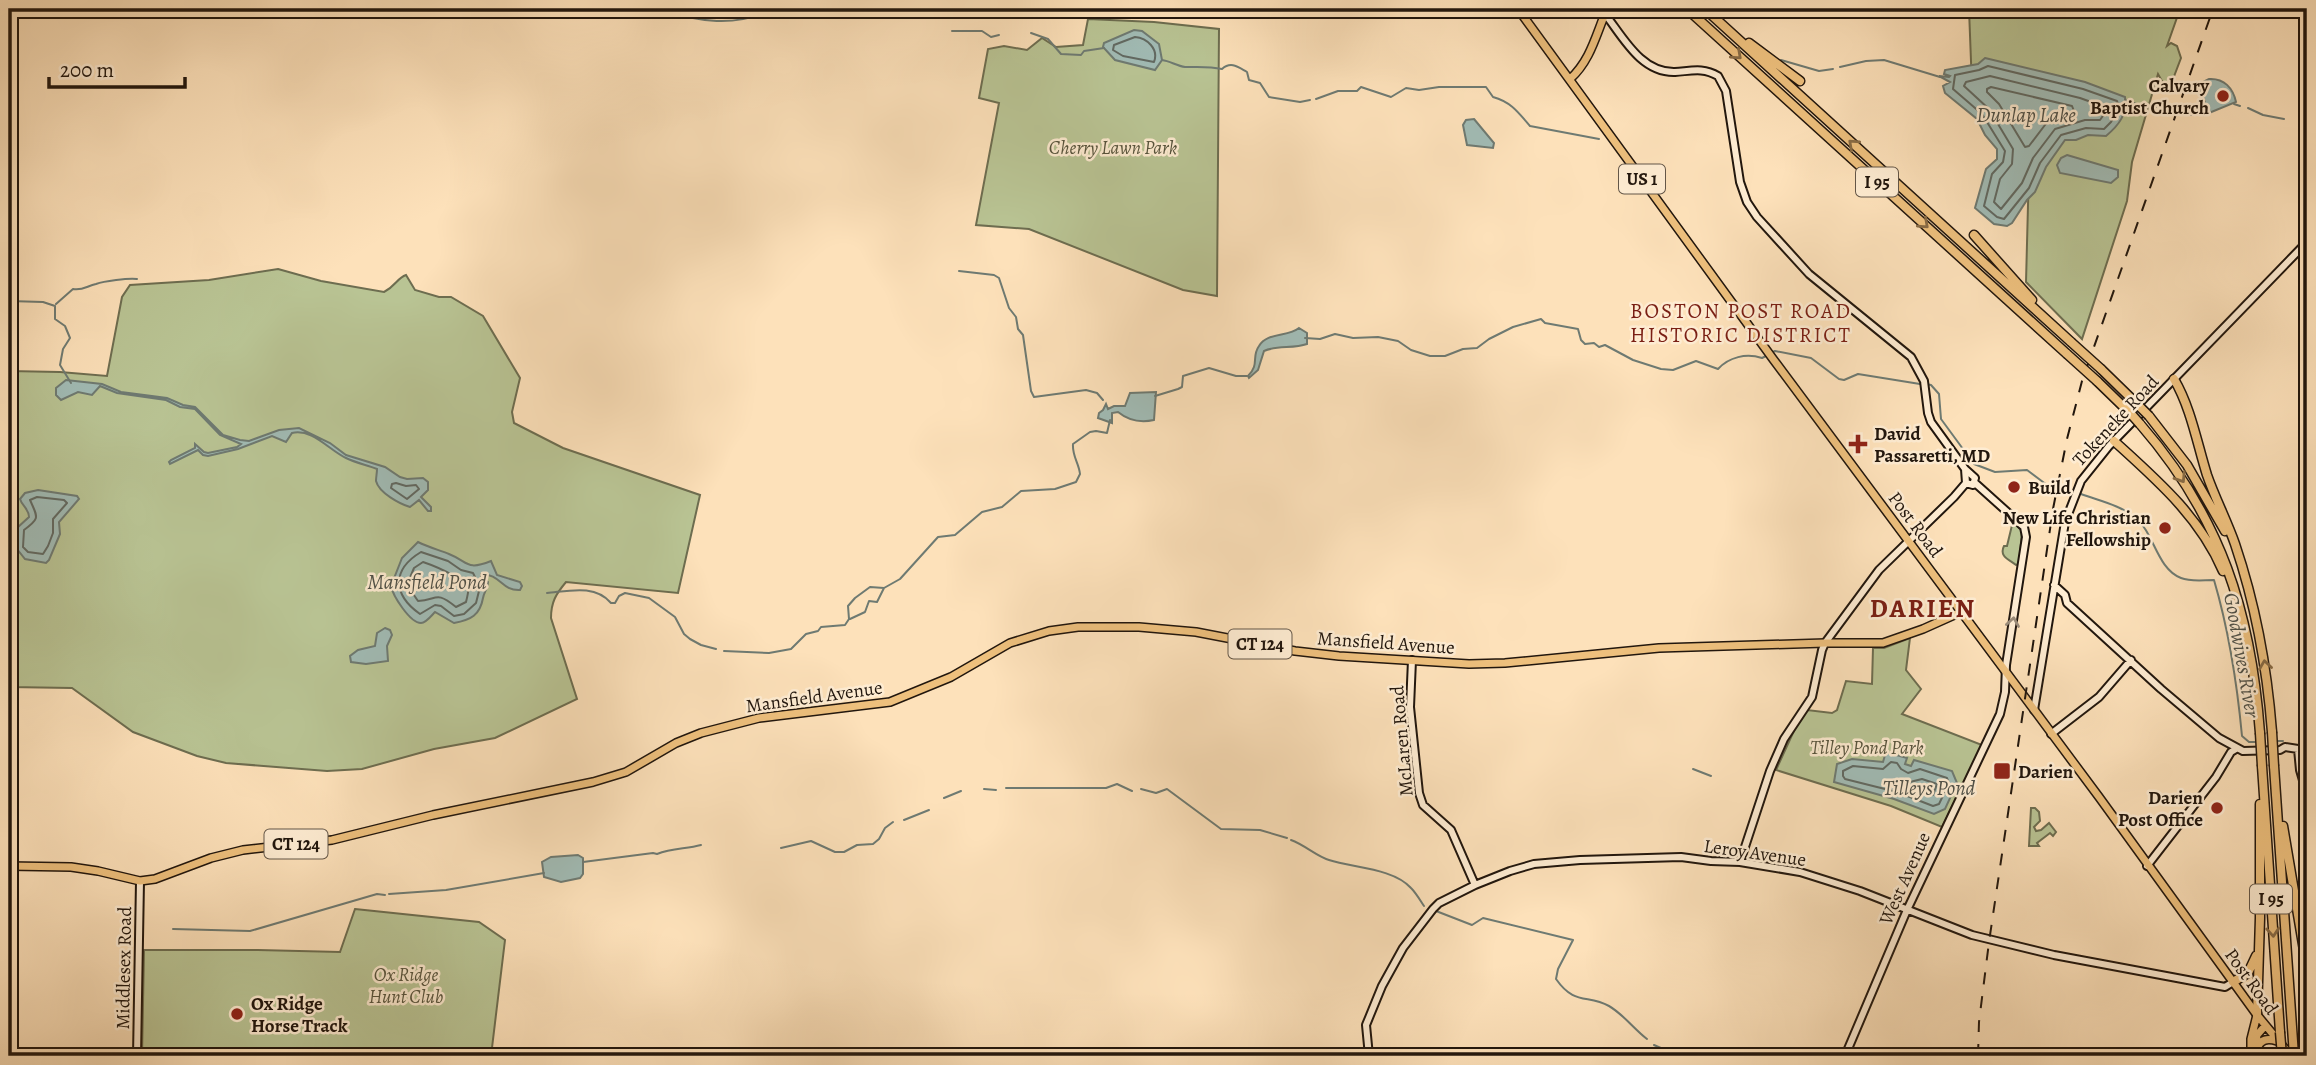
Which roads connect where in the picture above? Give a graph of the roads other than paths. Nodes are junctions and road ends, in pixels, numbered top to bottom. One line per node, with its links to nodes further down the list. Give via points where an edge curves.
1 (1518, 9): 5 (main road, Post Road / US 1)
2 (1687, 9): 19 (highway, I 95, one-way to 19, bridge, via 2132,415 2167,457 2202,512 2223,556)
3 (1706, 9): 6 (highway); 9 (highway, I 95, one-way to 3)
4 (1606, 11): 5 (main road, via 1588,58); 12 (street, via 1637,55 1653,67 1671,72 1701,69 1718,76 1726,91 1740,182 1757,217 1809,274 1911,357 1924,381 1931,422)
5 (1570, 79): 13 (main road, Post Road / US 1)
6 (1800, 81)
7 (1975, 235): 9 (highway)
8 (2307, 242): 10 (street, Tokeneke Road)
9 (2069, 340): 15 (highway, I 95, bridge, via 2149,416 2178,452 2213,508)
10 (2174, 379): 11 (street, Tokeneke Road); 15 (highway)
11 (2114, 440): 14 (street, Tokeneke Road, via 2087,471 2074,495); 19 (highway, via 2202,530)
12 (1968, 479): 13 (street); 23 (street, West Avenue, one-way to 12, via 2026,537 2024,527 1975,483 1970,486)
13 (1909, 540): 18 (main road, Post Road / US 1); 20 (street, via 1879,570)
14 (2054, 585): 16 (street); 17 (street, Tokeneke Road)
15 (2251, 599): 28 (highway, I 95, one-way to 15, bridge, via 2265,663)
16 (2067, 603): 17 (street); 22 (street)
17 (2050, 607): 24 (street, Tokeneke Road)
18 (1961, 612): 20 (main road, Mansfield Avenue / CT 124, via 1883,643); 23 (main road, Post Road / US 1)
19 (2244, 620): 27 (highway, I 95, bridge, via 2254,668)
20 (1825, 643): 21 (main road, Mansfield Avenue / CT 124, via 1659,648 1506,663); 30 (street, via 1812,697 1784,739 1770,771)
21 (1412, 660): 33 (main road, Mansfield Avenue / CT 124, via 1300,652 1196,632 1139,627 1049,631 1010,643 951,677 890,702 759,718 701,733 626,772 593,782 332,840 243,850); 34 (street, McLaren Road, via 1410,707 1419,793 1423,805 1451,830)
22 (2131, 660): 25 (street, via 2099,697); 26 (street, via 2182,708)
23 (2007, 674): 24 (main road, Post Road / US 1); 35 (street, West Avenue, via 1995,725)
24 (2034, 710): 25 (main road, Post Road / US 1)
25 (2051, 734): 32 (main road, Post Road / US 1)
26 (2236, 749): 29 (street, via 2298,749); 32 (street)
27 (2262, 766): 36 (highway); 41 (highway, I 95, one-way to 41)
28 (2274, 766): 37 (highway); 47 (highway, I 95)
29 (2307, 794)
30 (1740, 862): 34 (street, Leroy Avenue, via 1681,857 1567,861 1534,864); 35 (street, Leroy Avenue, via 1800,872)
31 (9, 866): 33 (main road, Mansfield Avenue / CT 124, via 71,867)
32 (2147, 866): 38 (main road, Post Road / US 1)
33 (140, 881): 42 (street, Middlesex Road)
34 (1475, 885): 43 (street, Leroy Avenue, via 1439,903 1403,948 1366,1024)
35 (1907, 910): 38 (street, Leroy Avenue, via 1972,935 2054,954 2225,987); 44 (street, West Avenue)
36 (2260, 929): 38 (highway, via 2251,970); 39 (highway)
37 (2307, 968)
38 (2233, 982): 39 (main road, Post Road / US 1)
39 (2257, 1015): 40 (main road, Post Road / US 1); 45 (main road, via 2250,1039)
40 (2265, 1026): 41 (main road, Post Road / US 1); 45 (main road, via 2256,1038)
41 (2279, 1036): 45 (main road, via 2261,1041); 46 (highway, I 95, bridge); 47 (main road, Post Road / US 1)
42 (137, 1056)
43 (1369, 1056)
44 (1845, 1056)
45 (2254, 1056)
46 (2282, 1056)
47 (2293, 1056)

